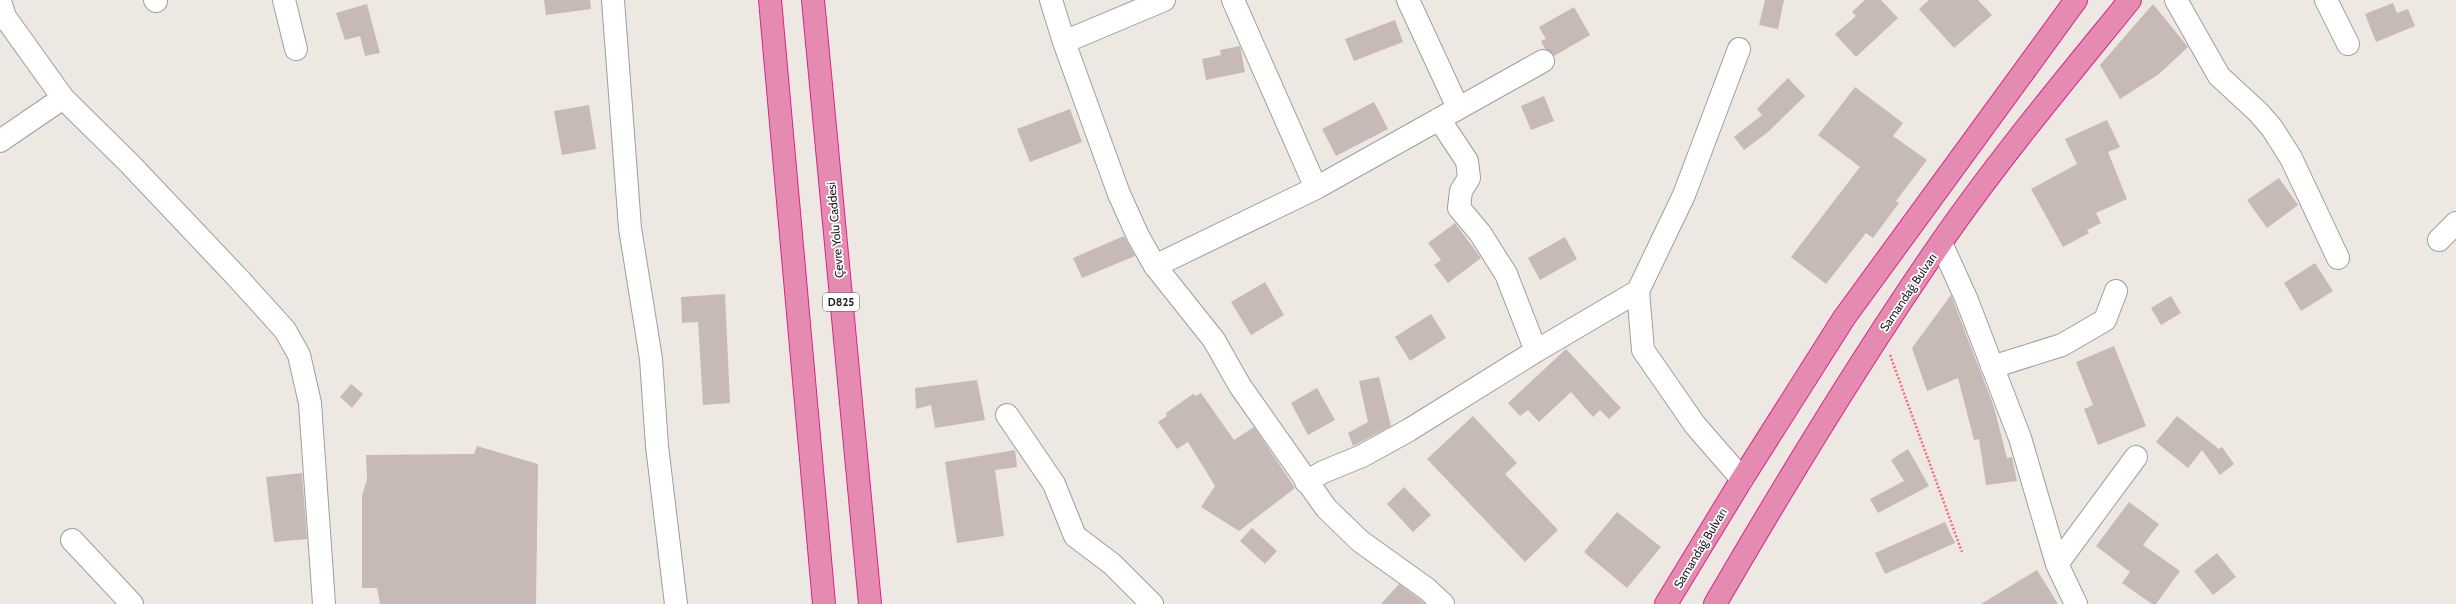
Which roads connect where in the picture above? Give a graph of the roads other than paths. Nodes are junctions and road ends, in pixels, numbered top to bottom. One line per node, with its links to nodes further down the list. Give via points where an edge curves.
1 (284, 0): 16 (street)
2 (613, 0): 41 (street, via 630,228 634,265 649,343 657,446)
3 (770, 0): 42 (highway)
4 (813, 0): 43 (highway, Çevre Yolu Caddesi / D825)
5 (1051, 0): 14 (street)
6 (1164, 0): 14 (street)
7 (1233, 0): 23 (street)
8 (1408, 0): 20 (street)
9 (2076, 0): 35 (highway, Samandağ Bulvarı, via 1844,318)
10 (2130, 0): 26 (highway, Samandağ Bulvarı, via 2041,109)
11 (2176, 0): 27 (street, via 2219,76 2258,112 2287,152)
12 (2326, 0): 15 (street)
13 (0, 1): 19 (street, via 5,17)
14 (1064, 42): 28 (street, via 1119,194)
15 (2348, 44)
16 (296, 49)
17 (1739, 49): 29 (street, via 1684,195)
18 (1543, 61): 20 (street)
19 (64, 98): 22 (street); 40 (street, via 129,162 237,277 285,330 299,355 310,403)
20 (1458, 108): 21 (street)
21 (1439, 119): 23 (street); 31 (street, via 1467,162 1469,178 1461,191 1459,208 1480,233 1506,274)
22 (0, 141)
23 (1316, 188): 28 (street)
24 (2456, 223): 25 (street)
25 (2439, 240)
26 (1941, 243): 32 (street, via 1966,298); 47 (highway, Samandağ Bulvarı, via 1881,331 1774,501)
27 (2338, 258)
28 (1155, 266): 36 (street, via 1214,340 1240,386)
29 (1638, 291): 31 (street); 35 (street, via 1643,350 1695,425)
30 (2116, 291): 32 (street, via 2105,320 2062,345)
31 (1536, 351): 36 (street, via 1409,430 1362,456)
32 (1992, 367): 38 (street, via 2020,438)
33 (1007, 415): 44 (street, via 1054,484 1075,536 1112,564)
34 (2136, 457): 38 (street)
35 (1742, 478): 46 (highway, Samandağ Bulvarı)
36 (1306, 482): 45 (street, via 1326,508 1360,540 1427,589)
37 (72, 540): 39 (street)
38 (2056, 564): 48 (street)
39 (132, 604)
40 (324, 604)
41 (676, 604)
42 (824, 604)
43 (870, 604)
44 (1152, 604)
45 (1443, 604)
46 (1666, 604)
47 (1715, 604)
48 (2076, 604)

